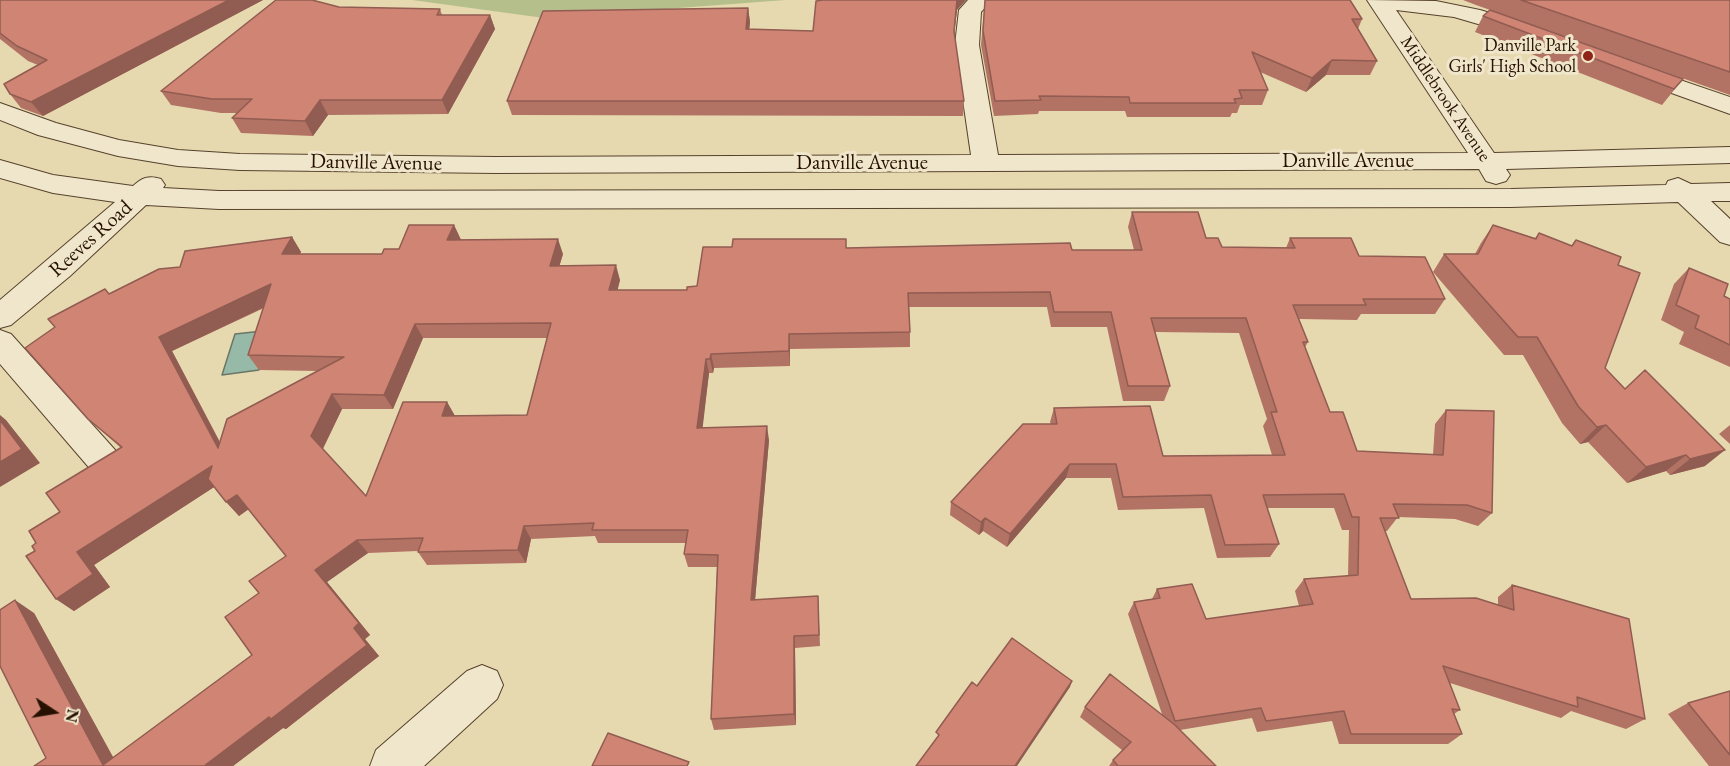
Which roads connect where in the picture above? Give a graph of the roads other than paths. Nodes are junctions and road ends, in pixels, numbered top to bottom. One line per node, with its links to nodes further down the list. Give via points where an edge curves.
1 (981, 0): 11 (street, via 970,10 967,45)
2 (1379, 1): 3 (street, via 1448,7); 10 (street, Middlebrook Avenue)
3 (1542, 37)
4 (1619, 66): 5 (street)
5 (1730, 106)
6 (0, 111): 8 (street, Danville Avenue, via 47,129 118,148)
7 (1730, 155): 9 (street, Danville Avenue)
8 (178, 158): 11 (street, Danville Avenue, via 496,165); 15 (street, Reeves Road)
9 (1648, 159): 10 (street, Danville Avenue); 14 (street)
10 (1487, 161): 11 (street, Danville Avenue); 16 (street, Middlebrook Avenue)
11 (986, 163)
12 (0, 169): 15 (street, Danville Avenue, via 50,184)
13 (1730, 192): 14 (street, Danville Avenue)
14 (1686, 195): 16 (street, Danville Avenue); 17 (street)
15 (140, 196): 16 (street, Danville Avenue, via 348,201); 18 (street, Reeves Road)
16 (1511, 198)
17 (1730, 235)
18 (0, 317)
19 (0, 342): 20 (street)
20 (104, 461)
21 (482, 685): 22 (street)
22 (392, 766)

